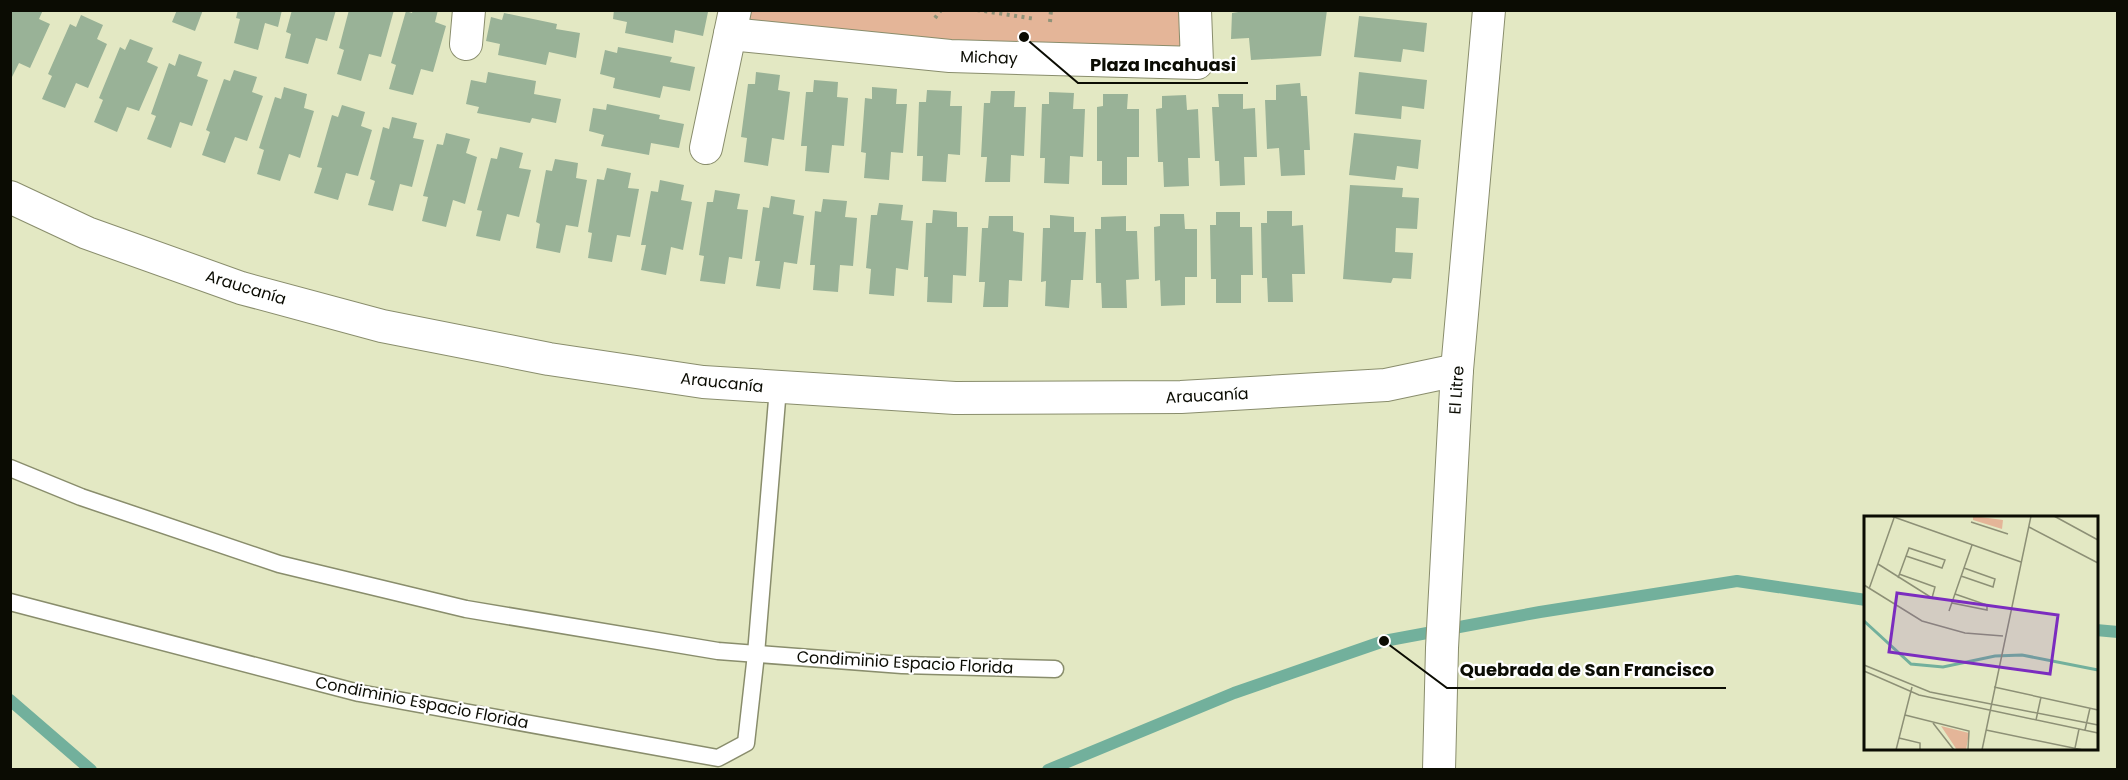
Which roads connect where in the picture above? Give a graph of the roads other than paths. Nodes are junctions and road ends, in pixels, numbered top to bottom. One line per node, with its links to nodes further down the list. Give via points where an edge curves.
1 (470, 10): 5 (street)
2 (1195, 10): 4 (street, Michay, via 1197,63 950,56)
3 (1489, 10): 8 (street, El Litre)
4 (732, 22): 6 (street, Michay)
5 (466, 44)
6 (706, 148)
7 (10, 197): 9 (street, Araucanía, via 87,233 241,288 382,326 549,359 703,382)
8 (1457, 369): 9 (street, Araucanía, via 1386,385 1181,397 955,398); 14 (street, El Litre)
9 (778, 388): 12 (lane, Condiminio Espacio Florida)
10 (10, 468): 12 (lane, Condiminio Espacio Florida, via 279,564 466,609)
11 (10, 602): 12 (lane, Condiminio Espacio Florida, via 359,693 718,758 746,743)
12 (756, 654): 13 (lane, Condiminio Espacio Florida, via 902,665)
13 (1055, 669)
14 (1439, 770)

